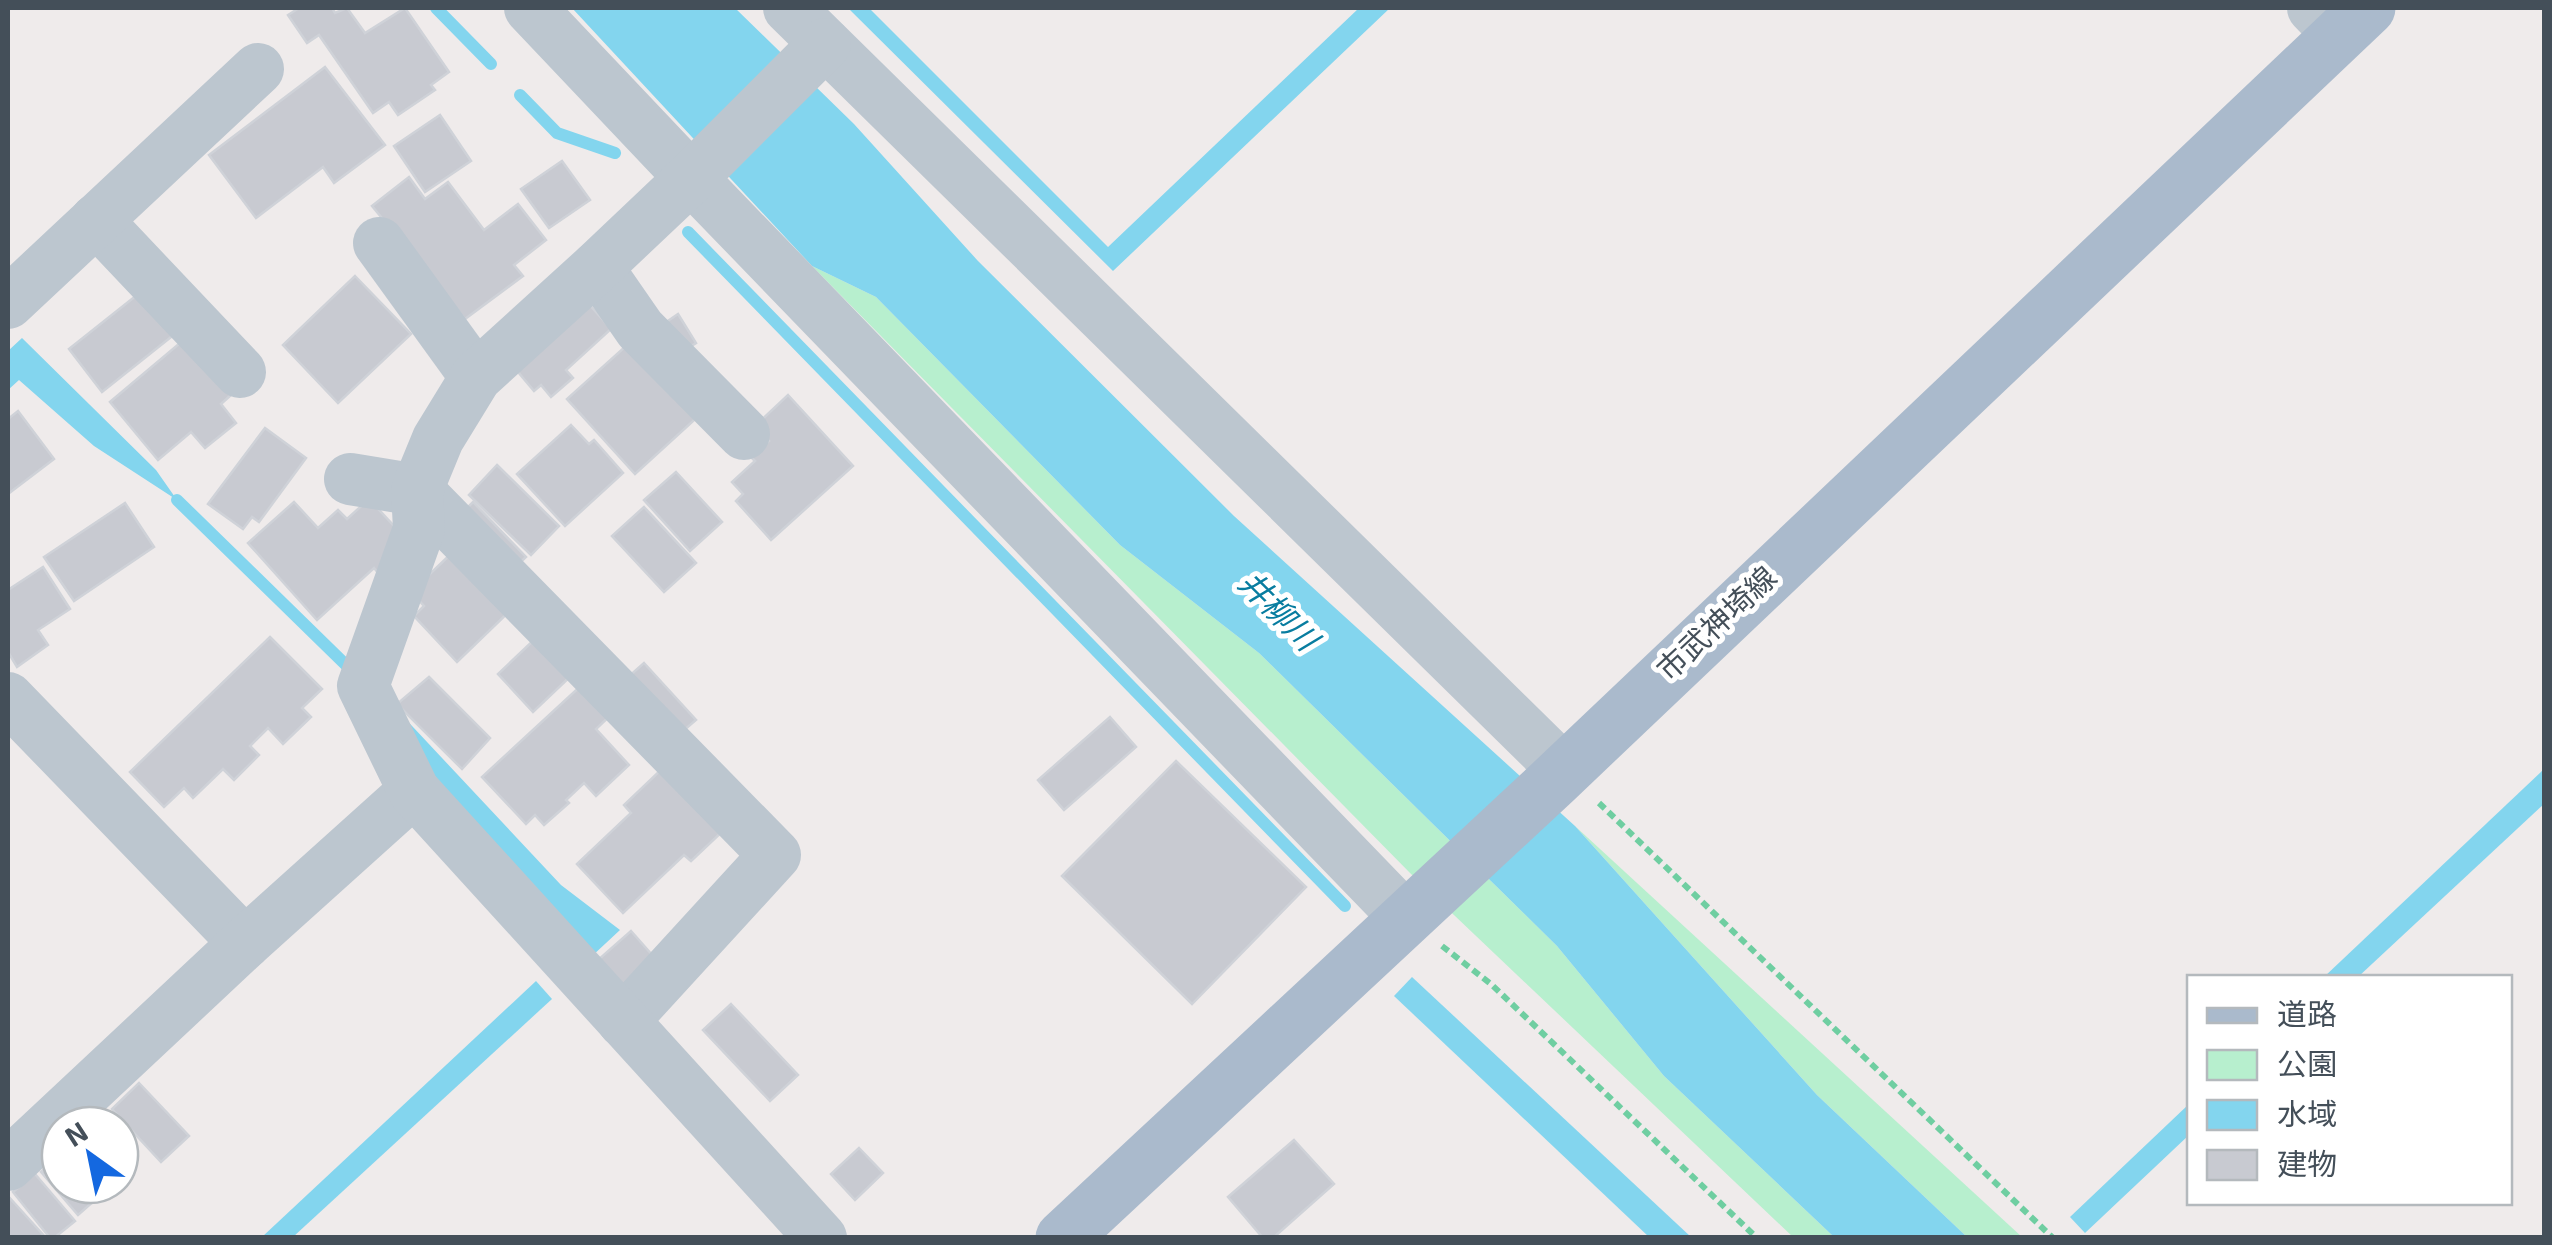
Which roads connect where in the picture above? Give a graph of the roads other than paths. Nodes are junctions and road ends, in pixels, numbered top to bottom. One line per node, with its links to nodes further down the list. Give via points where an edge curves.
1 (530, 8): 6 (street)
2 (789, 8): 4 (street)
3 (2340, 17): 17 (main road, 市武神埼線)
4 (825, 44): 6 (street); 17 (street)
5 (258, 68): 7 (street)
6 (691, 178): 9 (street); 19 (street)
7 (96, 220): 10 (street); 11 (street)
8 (379, 243): 12 (street)
9 (597, 267): 12 (street); 13 (street, via 640,330)
10 (8, 303)
11 (240, 372)
12 (476, 377): 15 (street)
13 (744, 434)
14 (350, 479): 15 (street)
15 (417, 490): 18 (street, via 418,529 363,686); 21 (street, via 775,855)
16 (8, 698): 20 (street)
17 (1559, 774): 19 (main road, 市武神埼線)
18 (414, 792): 20 (street); 21 (street)
19 (1413, 910): 24 (main road, 市武神埼線)
20 (246, 944): 22 (street)
21 (623, 1021): 23 (street)
22 (8, 1165)
23 (821, 1238)
24 (1063, 1238)

